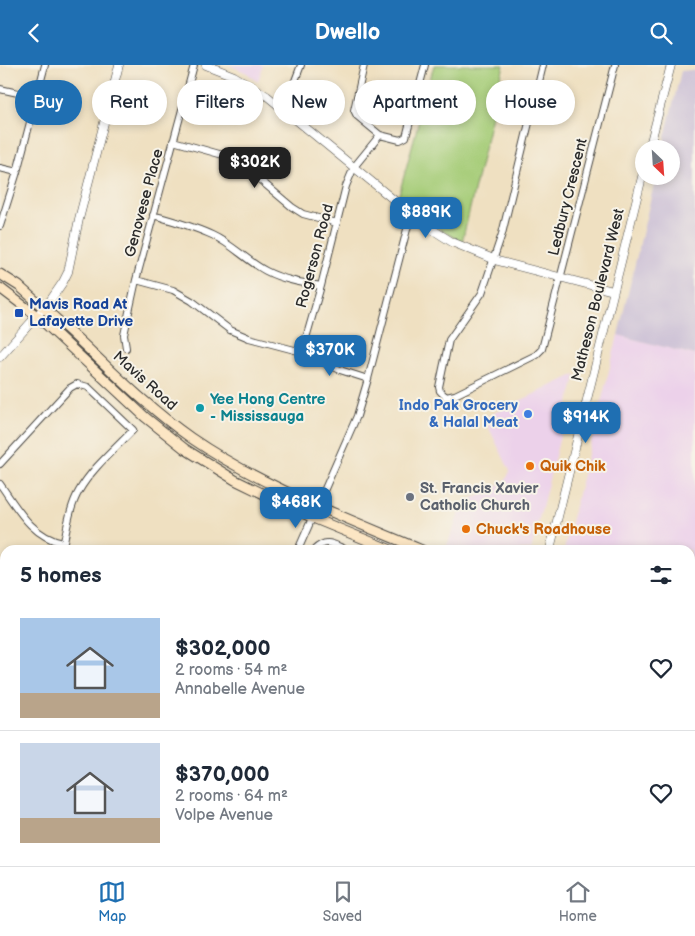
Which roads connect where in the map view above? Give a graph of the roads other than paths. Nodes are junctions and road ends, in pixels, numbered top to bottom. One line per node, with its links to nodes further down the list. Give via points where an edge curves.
1 (45, 65): 11 (street)
2 (119, 65): 36 (street, via 68,272)
3 (194, 65): 20 (street, Genovese Place)
4 (206, 65): 15 (street, via 234,76)
5 (301, 65): 12 (street)
6 (364, 65): 18 (street, via 354,110)
7 (425, 65): 18 (street, via 406,137 400,140)
8 (543, 65): 29 (street)
9 (615, 65): 31 (street, Ledbury Crescent)
10 (670, 65): 19 (street)
11 (41, 80)
12 (296, 80)
13 (0, 89): 14 (street)
14 (15, 92)
15 (273, 101)
16 (29, 125): 23 (street)
17 (303, 125): 21 (street)
18 (380, 135): 21 (street, Rogerson Road)
19 (651, 140)
20 (173, 141): 26 (street, Genovese Place); 27 (street, via 230,157 303,214)
21 (354, 167): 25 (street); 27 (street, Rogerson Road)
22 (0, 168): 23 (street)
23 (17, 172): 28 (street)
24 (640, 185): 35 (street, Matheson Boulevard West)
25 (411, 214): 29 (street, via 452,242); 41 (street)
26 (153, 215): 32 (street, Genovese Place); 33 (street, via 213,235 266,271 298,283)
27 (337, 223): 33 (street, Rogerson Road)
28 (0, 226)
29 (494, 259): 31 (street); 31 (street, Ledbury Crescent, via 479,298 448,343 439,387 446,397 540,351)
30 (0, 274): 36 (main road, Mavis Road)
31 (560, 277): 35 (street)
32 (136, 280): 38 (street, Genovese Place, via 124,335); 39 (street, via 173,290 230,331)
33 (321, 286): 39 (street, Rogerson Road)
34 (0, 288): 37 (main road, Mavis Road)
35 (613, 291): 53 (street, Matheson Boulevard West)
36 (44, 308): 37 (street); 44 (main road, Mavis Road, via 155,410 190,437 240,469)
37 (36, 317): 40 (street); 45 (main road, Mavis Road, via 145,417 185,449 235,481)
38 (126, 348)
39 (302, 352): 41 (street)
40 (0, 357)
41 (368, 379): 44 (street, via 357,416)
42 (0, 464): 47 (street, via 75,384 88,387 133,430 79,491)
43 (0, 484): 46 (street, via 27,522)
44 (318, 506): 45 (street); 52 (main road, Mavis Road)
45 (313, 518): 48 (street); 51 (main road, Mavis Road)
46 (59, 545)
47 (63, 545)
48 (300, 545)
49 (322, 545): 50 (street, via 330,542)
50 (336, 545)
51 (379, 545)
52 (410, 545)
53 (551, 545)

